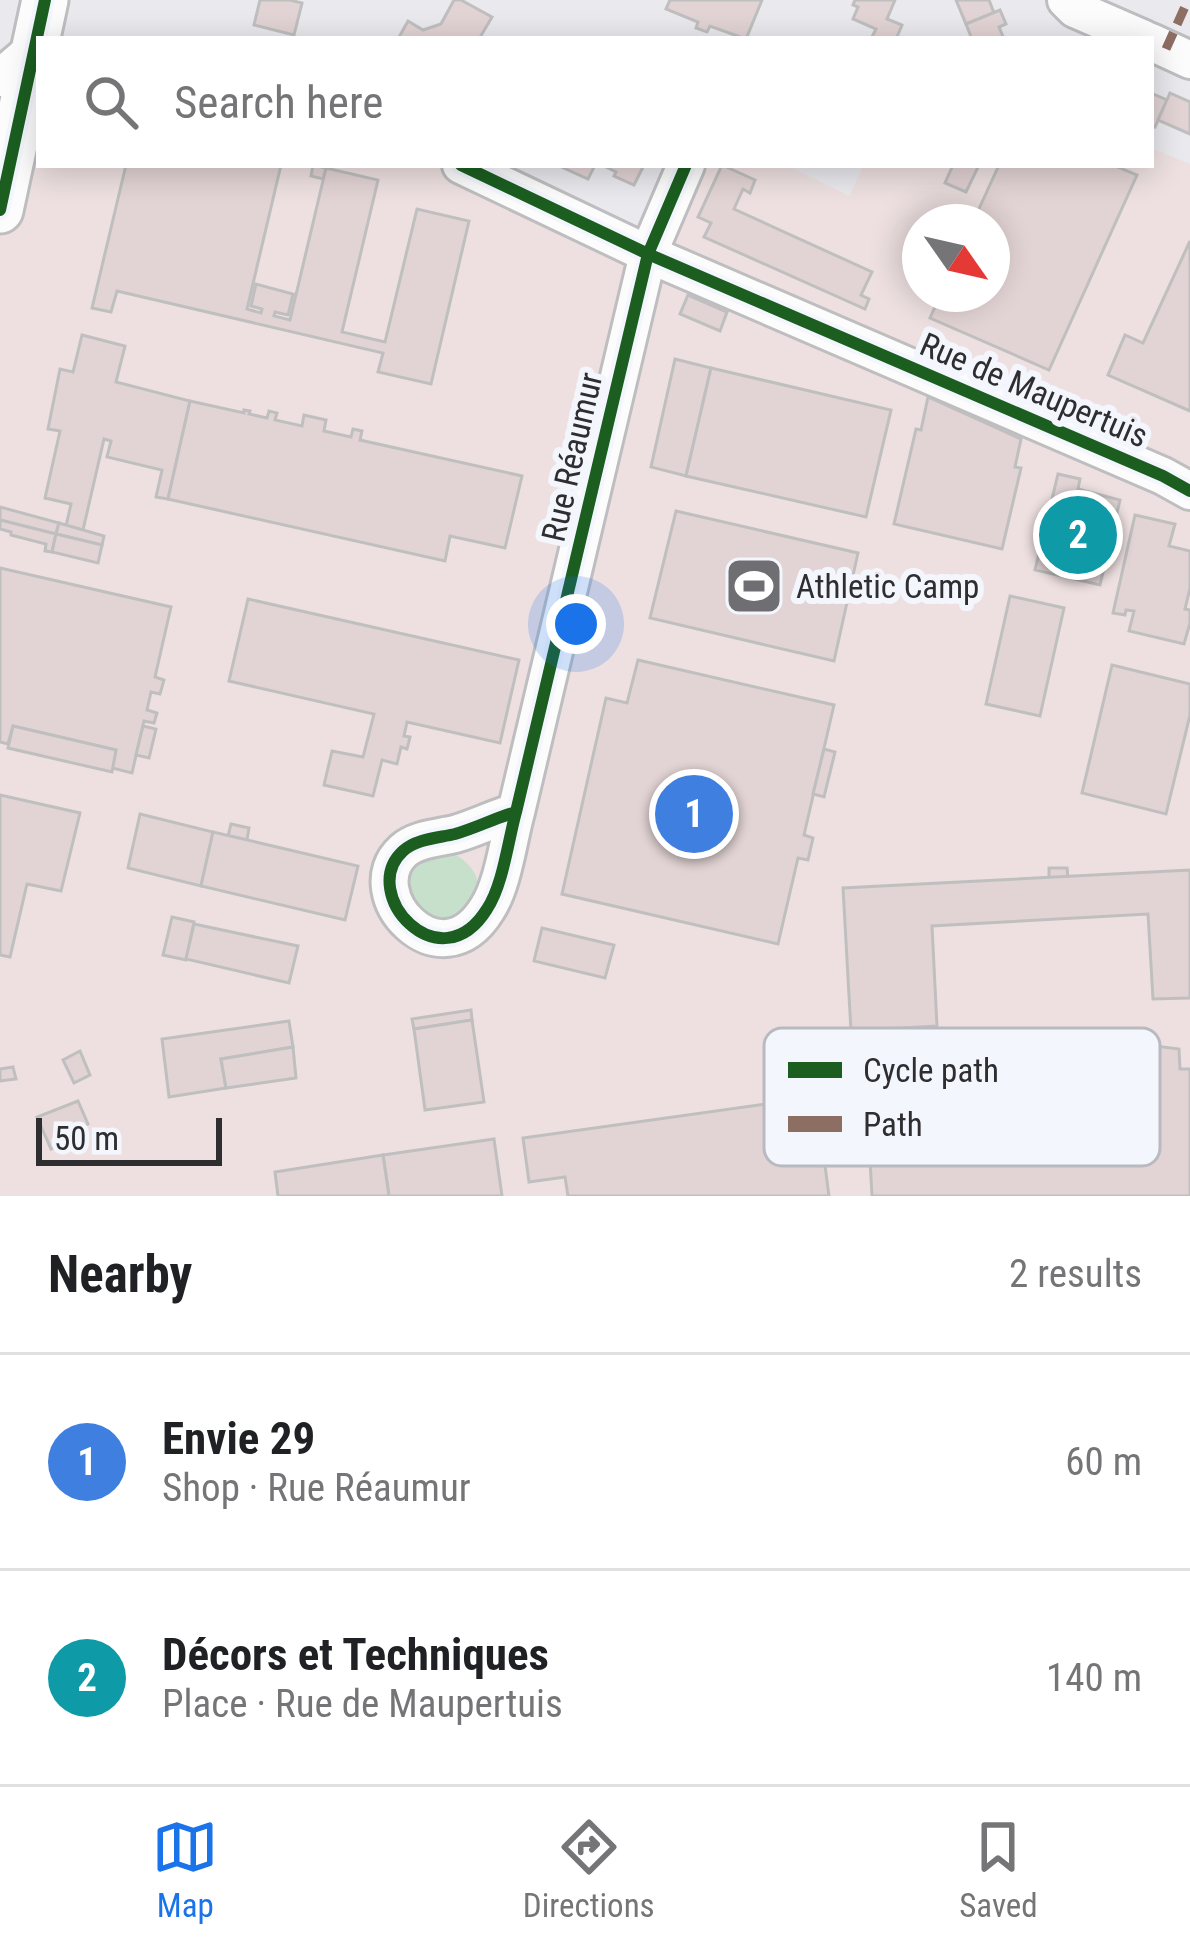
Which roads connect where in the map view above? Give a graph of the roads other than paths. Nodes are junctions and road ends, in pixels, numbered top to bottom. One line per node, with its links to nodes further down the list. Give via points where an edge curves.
1 (45, 0): 3 (main road)
2 (1066, 0): 4 (street)
3 (39, 36)
4 (1139, 36)
5 (1154, 43): 8 (street)
6 (36, 49): 9 (street)
7 (36, 52): 12 (main road)
8 (1190, 59)
9 (0, 78)
10 (466, 168): 13 (street, Rue de Maupertuis)
11 (685, 168): 13 (street, Rue Réaumur)
12 (0, 210)
13 (647, 254): 14 (street, Rue de Maupertuis); 15 (street, Rue Réaumur)
14 (1190, 491)
15 (516, 812)

